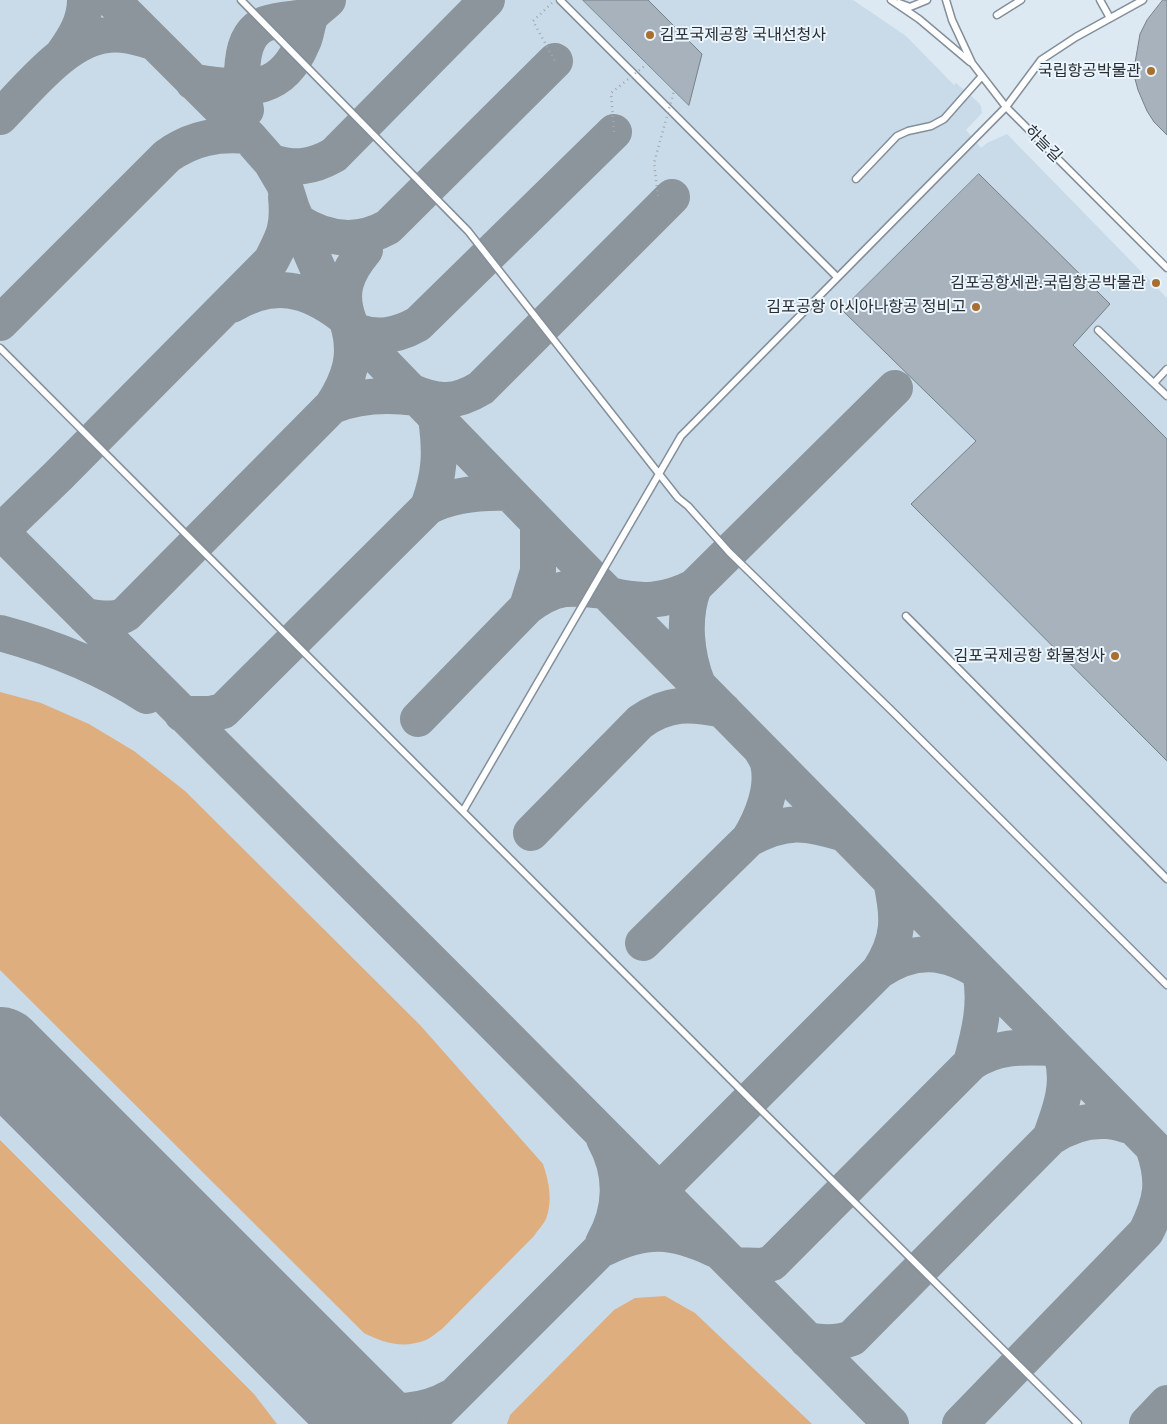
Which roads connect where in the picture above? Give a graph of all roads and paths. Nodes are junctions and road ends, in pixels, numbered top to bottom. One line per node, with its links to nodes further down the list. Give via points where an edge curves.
1 (241, 0): 28 (lane, via 468,230)
2 (555, 0): 12 (path, via 533,21)
3 (560, 0): 22 (lane)
4 (891, 0): 5 (lane, via 910,6); 13 (lane)
5 (927, 0)
6 (946, 0): 13 (lane, 하늘길)
7 (1021, 0): 10 (lane)
8 (1100, 0): 11 (lane)
9 (1143, 0): 11 (lane)
10 (997, 15)
11 (1110, 18): 17 (lane, via 1041,60)
12 (555, 61)
13 (972, 63): 15 (lane, 하늘길)
14 (647, 64): 18 (path, bridge, via 611,93)
15 (982, 76): 17 (lane, 하늘길); 19 (lane, via 944,119 897,136)
16 (674, 91): 20 (path, bridge, via 654,163)
17 (1006, 107): 21 (lane, 하늘길); 22 (lane)
18 (614, 132)
19 (856, 179)
20 (658, 196)
21 (1167, 268)
22 (837, 278): 28 (lane, via 683,433)
23 (1098, 330): 26 (lane)
24 (0, 348): 30 (lane)
25 (1167, 369): 26 (lane)
26 (1154, 383): 27 (lane)
27 (1167, 396)
28 (658, 473): 30 (lane); 32 (lane, via 729,552)
29 (906, 616): 31 (lane)
30 (462, 811): 33 (lane)
31 (1167, 879)
32 (1167, 985)
33 (1078, 1424)

